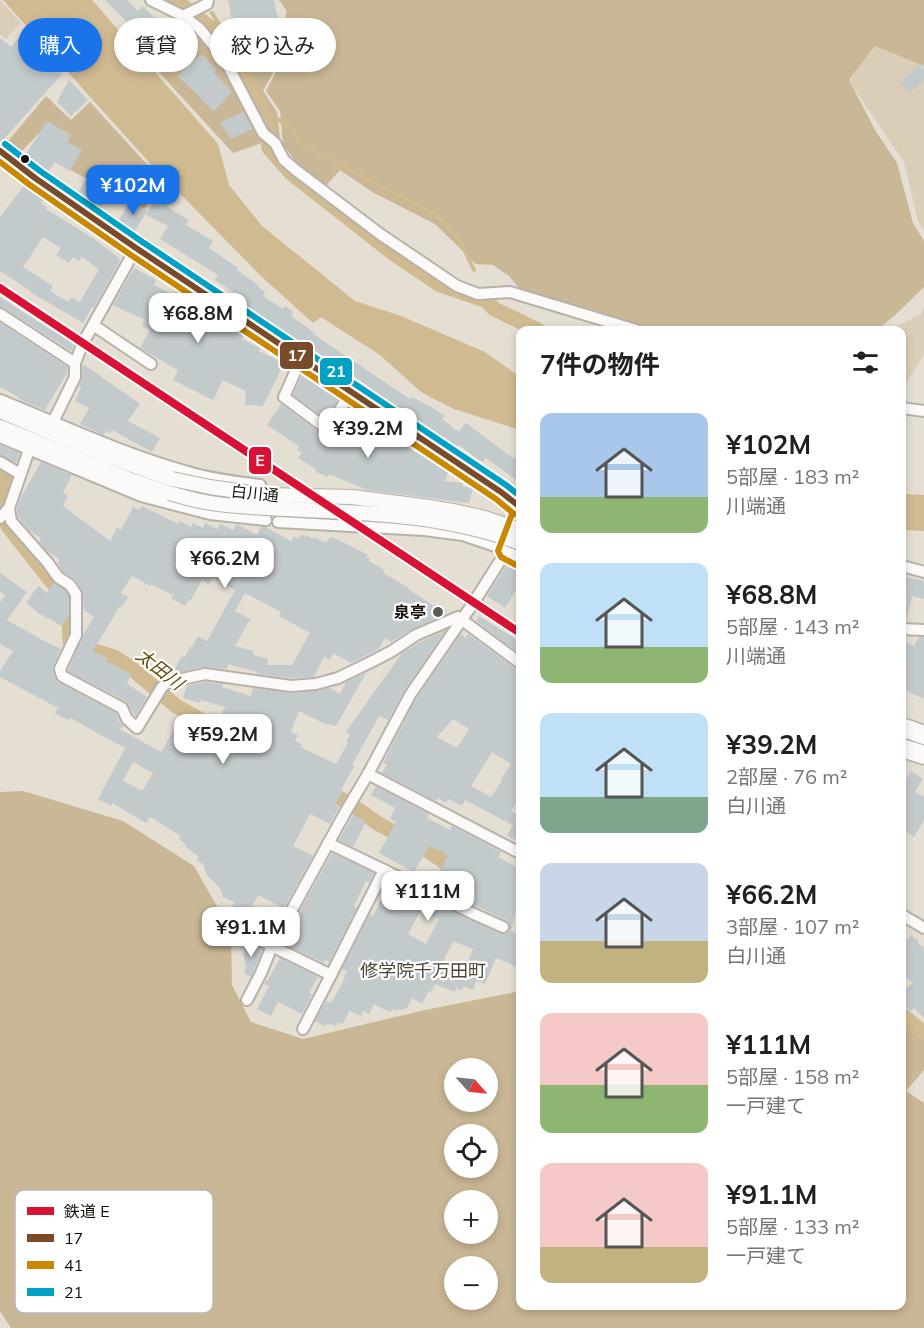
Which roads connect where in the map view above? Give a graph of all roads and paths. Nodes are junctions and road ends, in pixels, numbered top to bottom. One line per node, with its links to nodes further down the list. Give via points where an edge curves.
1 (151, 0): 3 (street)
2 (208, 0): 3 (street)
3 (189, 13): 8 (street, via 224,57 263,133 275,143 284,160 380,234 457,286 481,293 510,292)
4 (0, 151): 5 (highway)
5 (136, 248): 7 (street); 9 (highway)
6 (0, 314): 10 (street)
7 (93, 325): 10 (street); 11 (street)
8 (623, 326)
9 (301, 359): 12 (highway); 12 (street, via 284,397 327,429)
10 (75, 363): 17 (street, via 75,377)
11 (151, 364)
12 (351, 393): 23 (highway)
13 (0, 400): 17 (street)
14 (906, 409): 16 (street)
15 (0, 411): 27 (street, 白川通, bridge, via 172,479 266,495 352,497 429,507)
16 (924, 411)
17 (53, 422): 20 (street, via 189,473 260,485 261,519 210,514 141,496)
18 (0, 427): 28 (street, 白川通, bridge, via 169,494 206,502 365,513 466,526 495,533)
19 (0, 437): 20 (street)
20 (29, 450): 22 (street)
21 (0, 462): 22 (street)
22 (20, 474): 24 (street)
23 (516, 504)
24 (9, 508): 25 (street); 31 (street, via 12,521 57,577 76,594 76,634 60,669 62,676 122,708 137,728 168,682 206,674 291,686 316,684 371,662 416,635 458,617)
25 (0, 518)
26 (283, 522): 28 (street, via 424,530 463,535)
27 (516, 529)
28 (516, 550): 31 (street)
29 (906, 567): 30 (street)
30 (924, 572)
31 (462, 620): 34 (street); 39 (street, via 410,695)
32 (906, 629): 33 (street)
33 (924, 630)
34 (516, 660)
35 (906, 728): 36 (highway)
36 (924, 735)
37 (906, 749): 38 (highway)
38 (924, 755)
39 (368, 774): 40 (street); 41 (street)
40 (328, 843): 42 (street); 47 (street)
41 (516, 851)
42 (384, 870): 44 (street); 48 (street)
43 (906, 917): 45 (street)
44 (503, 927)
45 (924, 928)
46 (241, 931): 47 (street)
47 (272, 946): 48 (street); 49 (street)
48 (331, 975): 50 (street)
49 (247, 1000)
50 (303, 1029)

